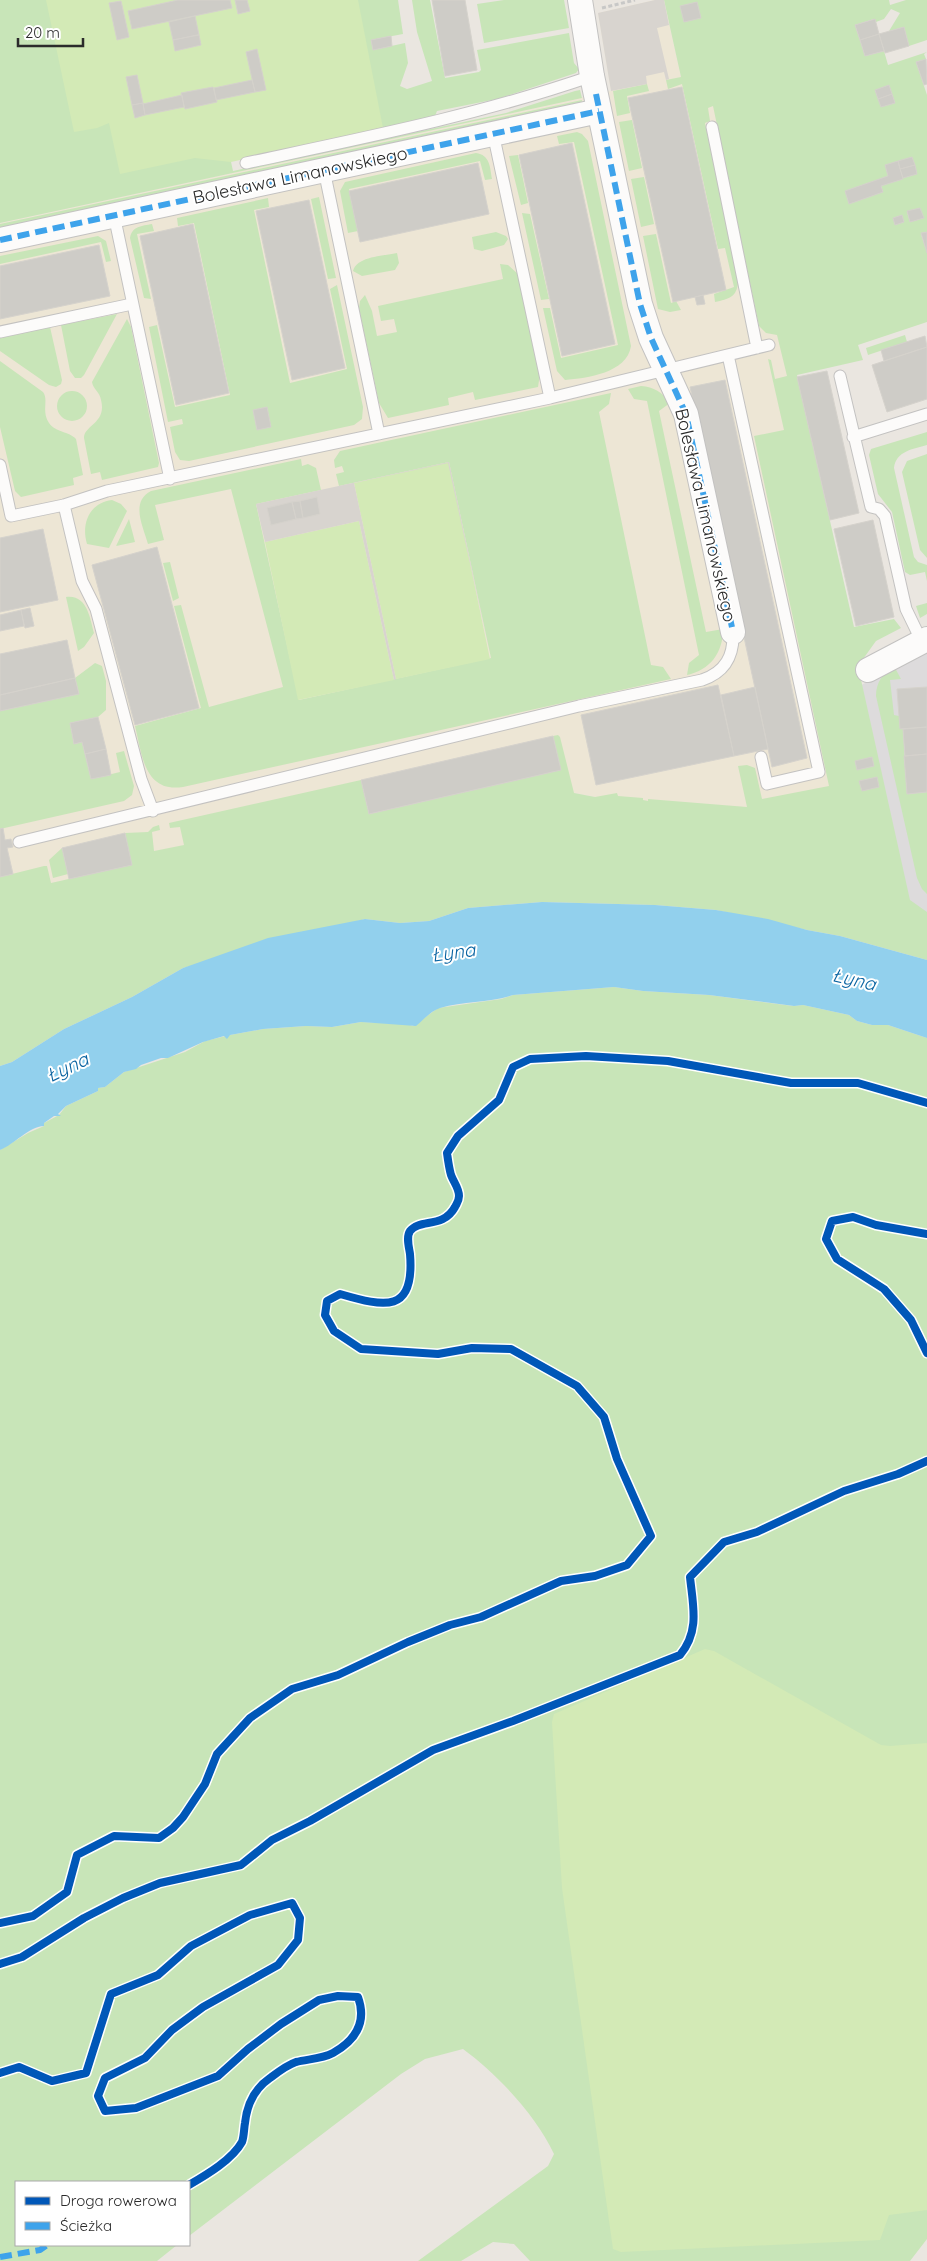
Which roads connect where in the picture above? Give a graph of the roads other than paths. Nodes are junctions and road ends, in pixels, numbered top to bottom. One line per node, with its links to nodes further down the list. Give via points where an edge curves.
1 (581, 6): 2 (street, Bolesława Limanowskiego)
2 (592, 76): 3 (street, Bolesława Limanowskiego); 6 (lane, via 504,105)
3 (599, 111): 5 (street, Bolesława Limanowskiego); 15 (street, Bolesława Limanowskiego, via 640,304)
4 (712, 127): 13 (lane)
5 (493, 133): 7 (street, Bolesława Limanowskiego); 17 (lane)
6 (246, 164)
7 (324, 170): 8 (street, Bolesława Limanowskiego); 19 (lane)
8 (114, 215): 9 (street, Bolesława Limanowskiego); 10 (lane)
9 (0, 240)
10 (132, 304): 11 (lane); 22 (lane)
11 (0, 332)
12 (770, 344): 13 (lane)
13 (757, 348): 14 (lane)
14 (728, 354): 15 (lane); 28 (lane, via 819,772 766,784)
15 (666, 369): 17 (lane); 25 (street, Bolesława Limanowskiego, via 686,414)
16 (840, 376): 20 (lane)
17 (550, 398): 19 (lane)
18 (927, 414): 20 (lane)
19 (379, 434): 22 (lane)
20 (853, 437): 26 (lane, via 871,507 879,509 885,516 906,609)
21 (0, 464): 24 (lane)
22 (170, 479): 23 (lane)
23 (64, 505): 24 (lane); 29 (lane, via 82,581 96,609 141,780)
24 (6, 518)
25 (732, 632): 29 (lane, via 734,644 729,660 718,673 702,680 579,706)
26 (924, 640): 27 (street)
27 (868, 670)
28 (761, 757)
29 (152, 810): 30 (lane)
30 (18, 842)

